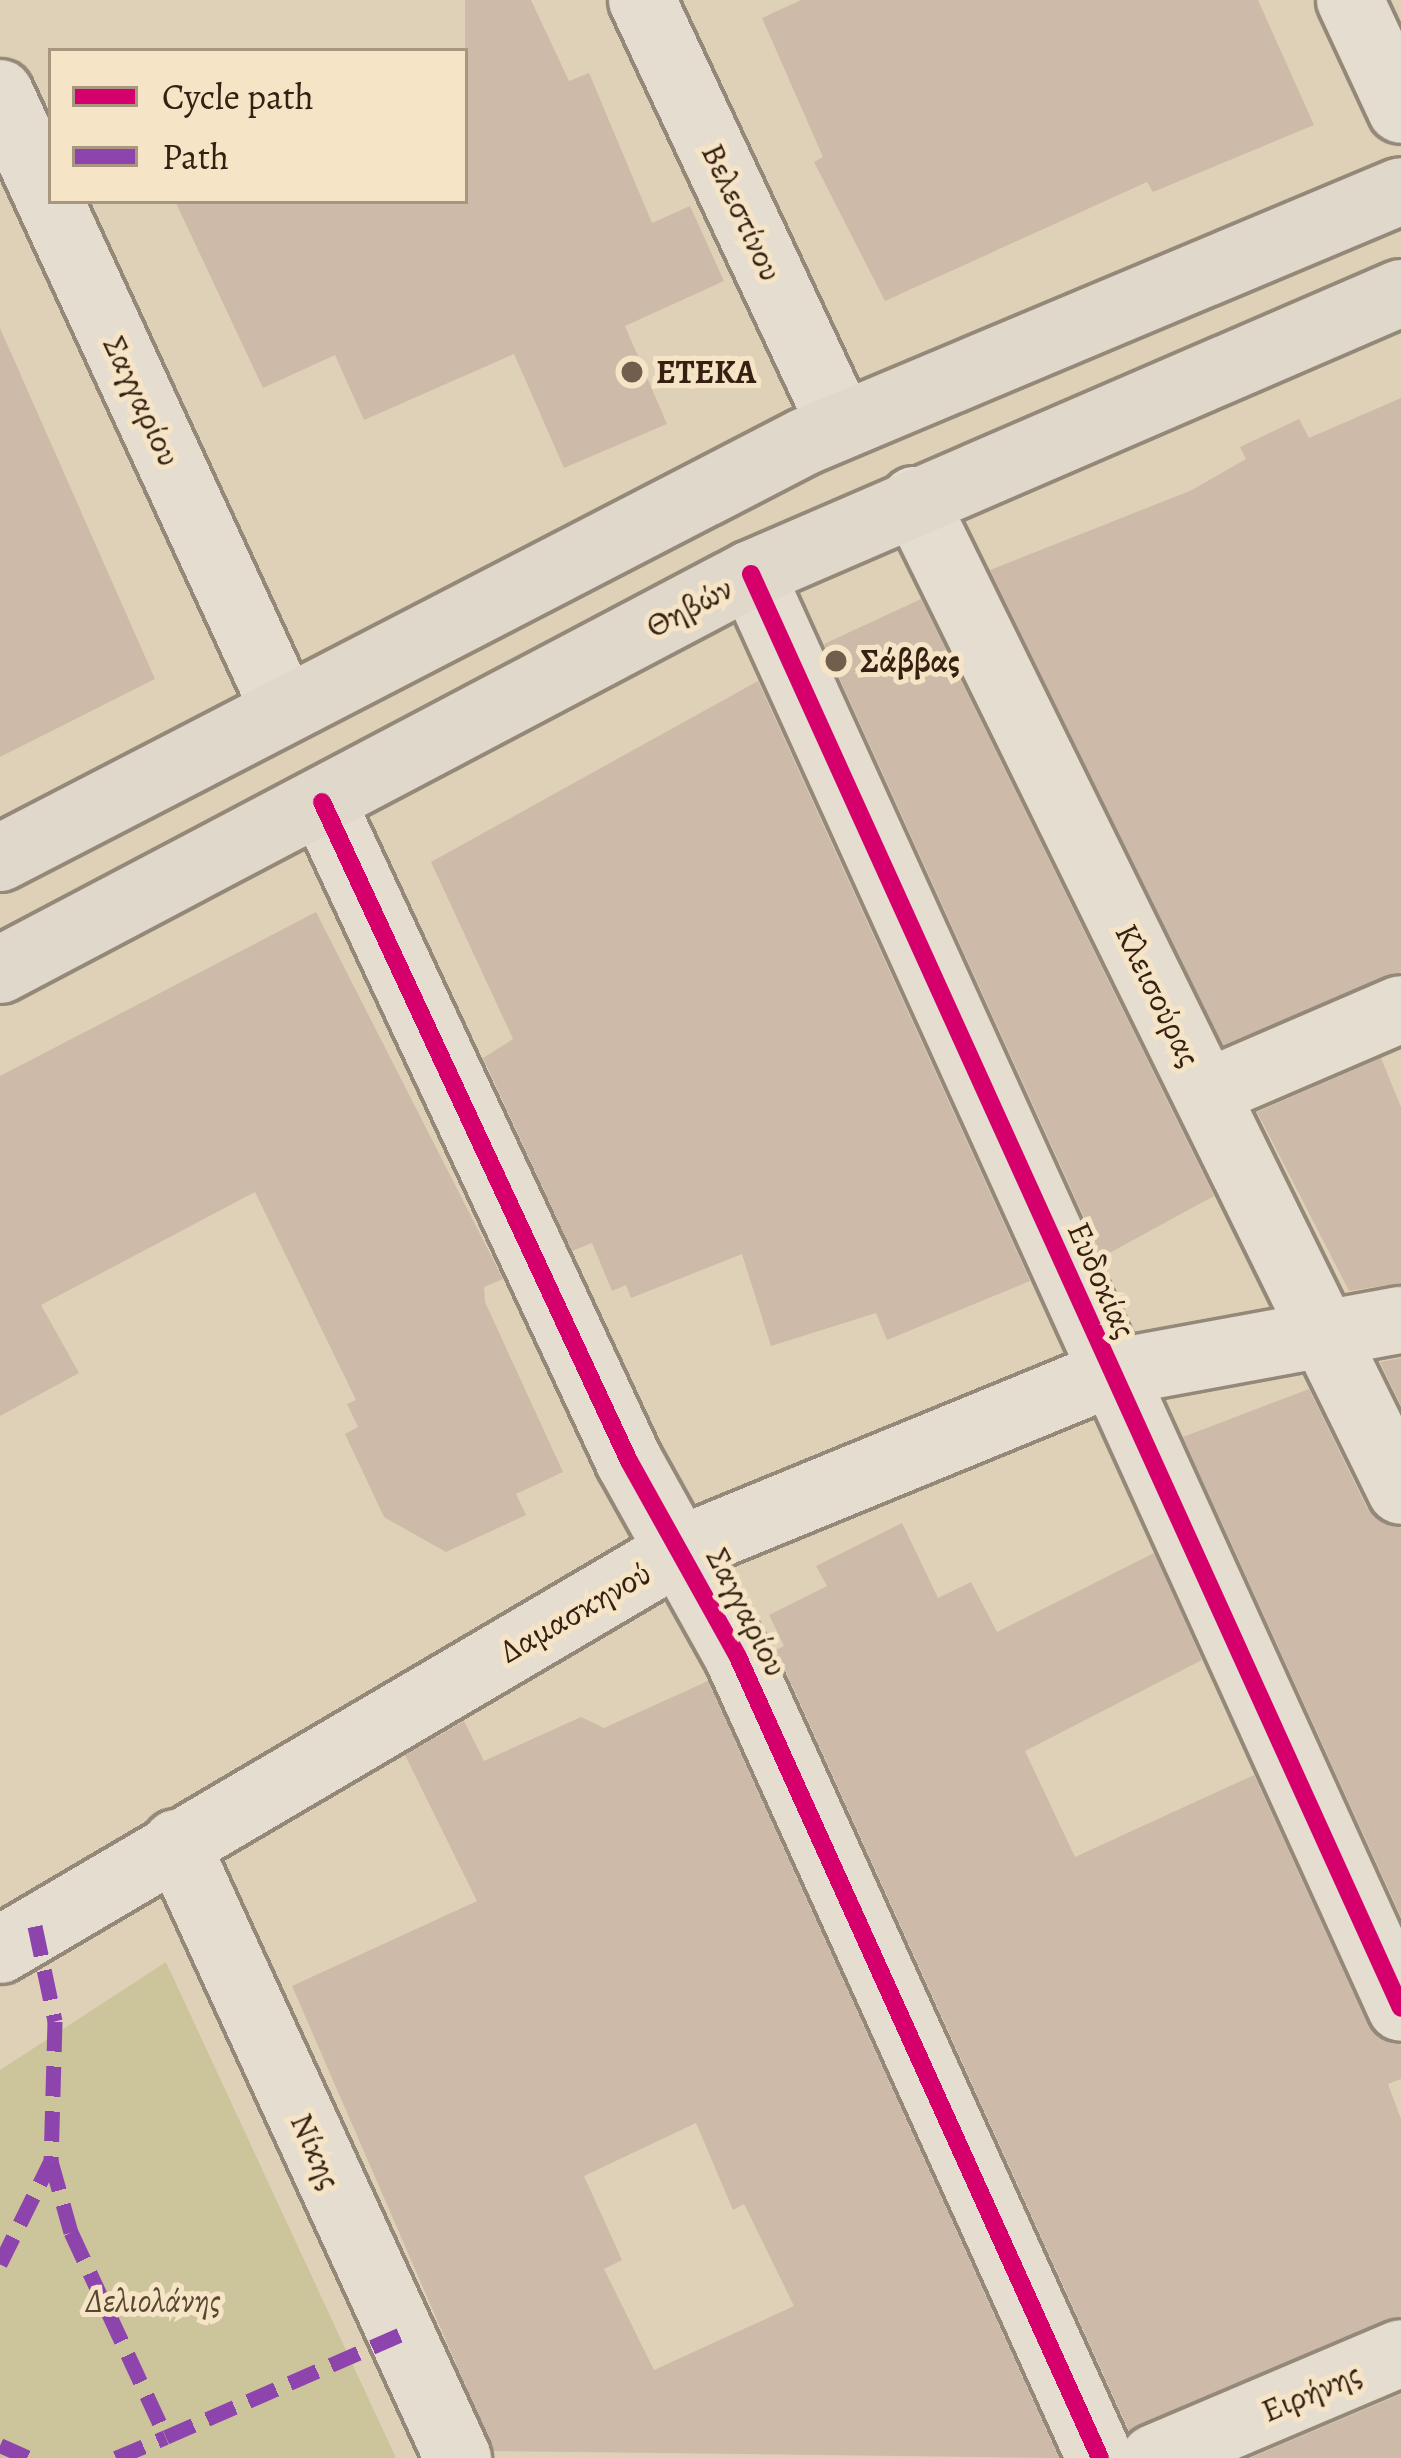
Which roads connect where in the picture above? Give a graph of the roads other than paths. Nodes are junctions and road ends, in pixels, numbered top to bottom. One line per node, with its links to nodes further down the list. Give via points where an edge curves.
1 (642, 0): 9 (street, Βελεστίνου)
2 (1350, 0): 4 (street)
3 (0, 93): 6 (street, Σαγγαρίου)
4 (1401, 110)
5 (1401, 191): 9 (main road)
6 (48, 197)
7 (51, 204): 12 (street, Σαγγαρίου)
8 (1401, 292): 10 (main road, Θηβών)
9 (842, 424): 12 (main road)
10 (914, 500): 11 (main road, Θηβών); 17 (street, Κλεισούρας)
11 (751, 574): 13 (main road, Θηβών); 20 (street, Ευδοκίας)
12 (284, 709): 14 (main road)
13 (322, 802): 15 (main road, Θηβών); 22 (street, Σαγγαρίου, via 629,1461)
14 (0, 858)
15 (0, 970)
16 (1401, 1009): 17 (street)
17 (1207, 1093): 19 (street, Κλεισούρας)
18 (1401, 1320): 19 (street, Δαμασκηνού)
19 (1330, 1341): 20 (street, Δαμασκηνού); 21 (street, Κλεισούρας)
20 (1111, 1373): 22 (street, Δαμασκηνού); 25 (street, Ευδοκίας)
21 (1401, 1491)
22 (682, 1550): 23 (street, Δαμασκηνού); 28 (street, Σαγγαρίου)
23 (176, 1843): 24 (street, Δαμασκηνού); 27 (street, Νίκης)
24 (0, 1950)
25 (1401, 2008)
26 (1401, 2353): 29 (street, Ειρήνης)
27 (458, 2458)
28 (1100, 2458)
29 (1154, 2458)

